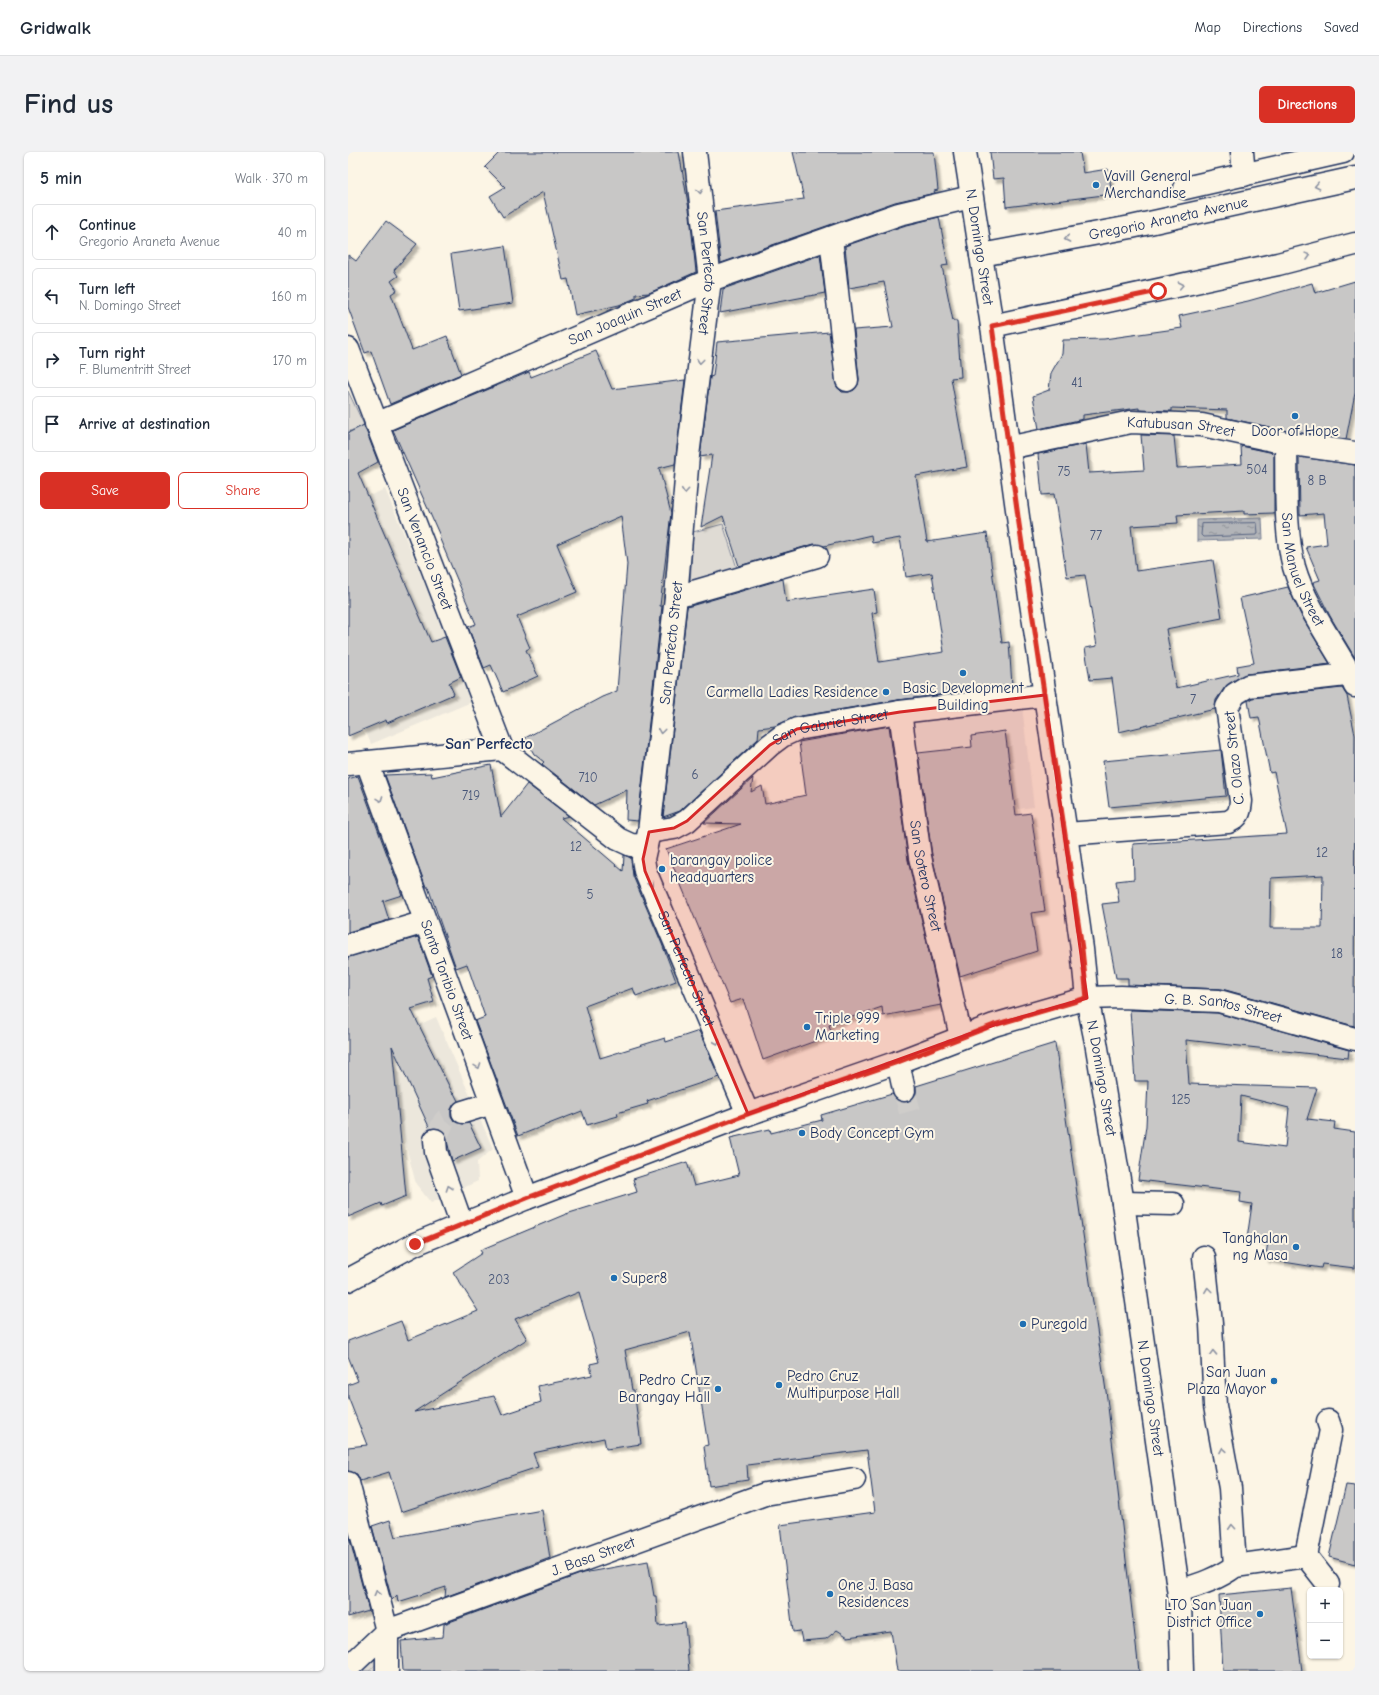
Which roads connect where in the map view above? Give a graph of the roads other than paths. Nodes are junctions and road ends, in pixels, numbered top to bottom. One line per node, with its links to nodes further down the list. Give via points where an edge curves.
1 (695, 152): 12 (street, San Perfecto Street, one-way to 12)
2 (965, 152): 8 (street, N. Domingo Street)
3 (1242, 152): 5 (street)
4 (1342, 152): 5 (street)
5 (1244, 174): 7 (street)
6 (1355, 178): 11 (street, Gregorio Araneta Avenue, one-way to 11, via 1131,227)
7 (1186, 188)
8 (971, 197): 9 (street, San Joaquin Street, via 899,214); 11 (street, N. Domingo Street)
9 (831, 238): 12 (street, San Joaquin Street); 15 (street)
10 (1355, 244): 13 (street, one-way to 10, via 1278,264)
11 (981, 255): 13 (street, N. Domingo Street)
12 (710, 280): 16 (street, San Joaquin Street); 21 (street, San Perfecto Street, one-way to 21, via 688,456)
13 (992, 326): 18 (street, N. Domingo Street)
14 (348, 349): 16 (street, San Venancio Street)
15 (847, 380)
16 (376, 424): 25 (street, San Venancio Street)
17 (1286, 442): 18 (street, Katubusan Street, via 1202,425 1131,422); 19 (street, Katubusan Street); 22 (street, San Manuel Street, via 1289,529 1294,566 1305,595)
18 (1008, 448): 23 (street, N. Domingo Street)
19 (1355, 454)
20 (817, 556): 21 (street)
21 (676, 597): 28 (street, San Perfecto Street, one-way to 28)
22 (1353, 678): 27 (street, C. Olazo Street, via 1248,686 1235,694 1227,707 1242,801 1239,815 1235,819 1228,822)
23 (1045, 695): 24 (street, San Gabriel Street); 27 (street, N. Domingo Street)
24 (900, 712): 28 (street, San Gabriel Street, via 797,729 782,736 687,821); 32 (street, San Sotero Street, via 920,857)
25 (502, 749): 26 (street); 28 (street, San Gabriel Street, via 618,839 631,845)
26 (357, 763): 29 (street, Santo Toribio Street, one-way to 29)
27 (1066, 834): 31 (street, N. Domingo Street)
28 (647, 839): 38 (street, San Perfecto Street, one-way to 38, via 643,859 645,871)
29 (425, 922): 30 (street); 36 (street, Santo Toribio Street, one-way to 36)
30 (348, 945)
31 (1087, 998): 32 (street, G. B. Santos Street, via 994,1025); 33 (street, G. B. Santos Street, via 1219,1001); 41 (street, N. Domingo Street)
32 (961, 1038): 34 (street, G. B. Santos Street)
33 (1355, 1039)
34 (898, 1062): 35 (street); 38 (street, G. B. Santos Street)
35 (904, 1090)
36 (492, 1103): 37 (street); 40 (street, Santo Toribio Street)
37 (463, 1112)
38 (748, 1114): 40 (street, G. B. Santos Street)
39 (436, 1140): 43 (street, one-way to 39, via 436,1152)
40 (527, 1198): 43 (street, G. B. Santos Street)
41 (1123, 1203): 42 (street); 52 (street, N. Domingo Street)
42 (1173, 1204)
43 (462, 1225): 45 (street, G. B. Santos Street, via 415,1244)
44 (1204, 1257): 50 (street, one-way to 44, via 1230,1488 1215,1406 1212,1324)
45 (348, 1280)
46 (1328, 1421): 49 (street, via 1331,1430)
47 (854, 1479): 53 (street, J. Basa Street, via 765,1494)
48 (348, 1483): 53 (street, one-way to 48)
49 (1306, 1556): 50 (street); 51 (street)
50 (1235, 1566): 52 (street, via 1211,1580)
51 (1328, 1584)
52 (1179, 1591): 56 (street, N. Domingo Street)
53 (387, 1631): 54 (street, J. Basa Street); 55 (street)
54 (348, 1668)
55 (387, 1671)
56 (1182, 1671)

